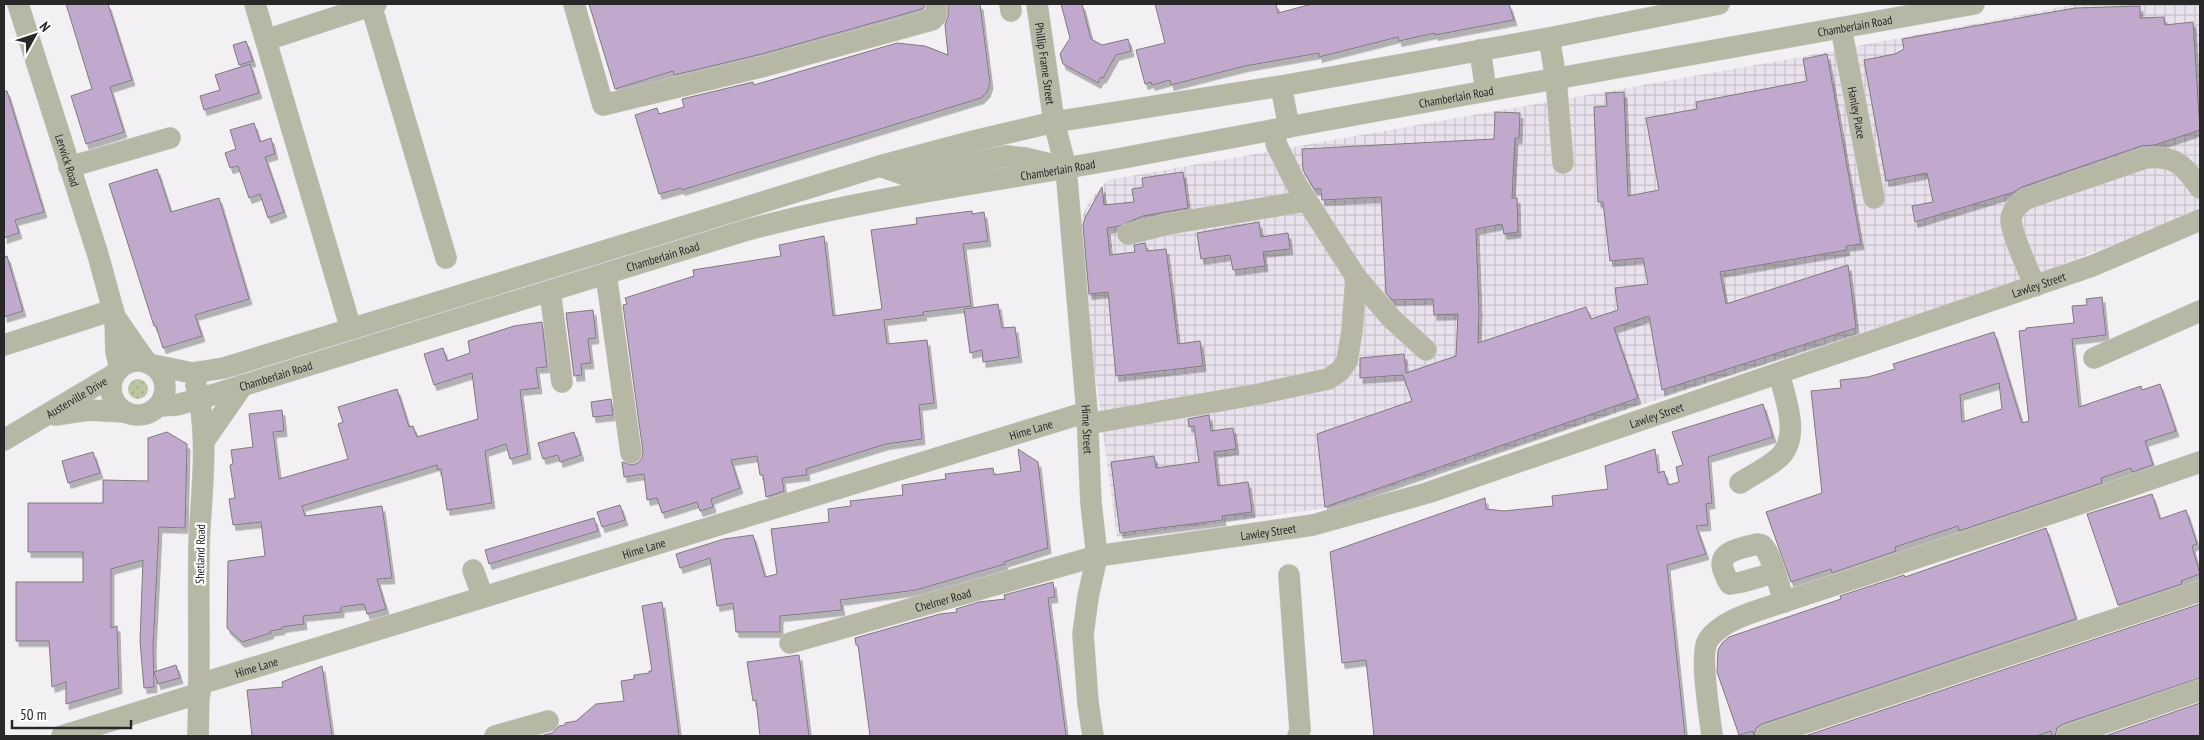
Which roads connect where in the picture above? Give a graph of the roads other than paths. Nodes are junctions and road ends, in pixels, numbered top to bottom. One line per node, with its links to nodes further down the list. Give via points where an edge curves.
1 (18, 4): 22 (street, Lerwick Road)
2 (256, 4): 12 (street)
3 (574, 4): 4 (street, via 603,105 928,22 936,18)
4 (936, 4)
5 (1037, 4): 17 (street, Phillip Frame Street)
6 (1719, 4): 11 (street, Chamberlain Road)
7 (1974, 4): 9 (street, Chamberlain Road)
8 (373, 5): 12 (street); 31 (street)
9 (1940, 7): 10 (street, Chamberlain Road)
10 (1842, 28): 14 (street, Chamberlain Road); 26 (street, Hanley Place)
11 (1549, 38): 13 (street, Chamberlain Road); 14 (street)
12 (266, 40): 38 (street)
13 (1480, 50): 15 (street, Chamberlain Road); 16 (street)
14 (1556, 79): 16 (street, Chamberlain Road); 20 (street)
15 (1281, 86): 17 (street, Chamberlain Road); 18 (street)
16 (1486, 91): 18 (street, Chamberlain Road)
17 (1054, 122): 21 (street, Chamberlain Road); 23 (street, Hime Street)
18 (1281, 128): 23 (street, Chamberlain Road); 27 (street, via 1277,146)
19 (170, 138): 22 (street)
20 (1563, 162)
21 (880, 166): 23 (street, via 908,176 1006,156); 24 (street, Chamberlain Road)
22 (69, 167): 37 (street, Lerwick Road)
23 (1066, 168): 28 (street, Chamberlain Road); 51 (street, Hime Street)
24 (843, 178): 28 (street); 38 (street, Chamberlain Road)
25 (2200, 188): 34 (street, via 2188,170 2174,160 2160,156 2026,200 2016,206 2011,217 2012,228)
26 (1874, 198)
27 (1306, 201): 30 (street, via 1168,224); 33 (street)
28 (852, 205): 32 (street, Chamberlain Road, via 748,230)
29 (2200, 220): 34 (street, Lawley Street, via 2092,266)
30 (1128, 234)
31 (446, 258)
32 (606, 274): 35 (street, Chamberlain Road); 55 (street)
33 (1356, 277): 40 (street, via 1396,323); 51 (street, Hime Lane, via 1347,361 1328,379 1259,394)
34 (2034, 286): 45 (street, Lawley Street)
35 (550, 291): 46 (street); 47 (street, Chamberlain Road)
36 (2200, 311): 41 (street)
37 (114, 313): 39 (street); 42 (street, Lerwick Road); 43 (street, Lerwick Road)
38 (350, 329): 44 (street, Chamberlain Road, via 224,368)
39 (4, 346)
40 (1426, 350)
41 (2094, 358)
42 (150, 364): 43 (street, via 133,361); 44 (street, Chamberlain Road); 49 (street, via 164,380 165,389)
43 (117, 371): 50 (street, via 112,382 113,399); 52 (street, Austerville Drive)
44 (192, 373): 48 (street, Shetland Road)
45 (1779, 373): 57 (street, via 1790,421 1790,443 1778,459); 58 (street, Lawley Street, via 1427,493 1313,525)
46 (562, 382)
47 (243, 385): 48 (street, Chamberlain Road); 54 (street)
48 (199, 399): 49 (street, Chamberlain Road); 54 (street, Shetland Road)
49 (159, 406): 50 (street, via 143,415)
50 (125, 412): 52 (street, Austerville Drive, via 88,410)
51 (1087, 418): 58 (street, Hime Street); 63 (street, Hime Lane)
52 (38, 420): 53 (street, Austerville Drive)
53 (4, 440)
54 (204, 441): 66 (street, Shetland Road, via 199,547)
55 (631, 453)
56 (2200, 462): 64 (street)
57 (1740, 482)
58 (1097, 556): 65 (street, Chelmer Road); 72 (street, Hime Street, via 1083,634)
59 (473, 570): 63 (street)
60 (1774, 573): 64 (street)
61 (1289, 575): 73 (street)
62 (2200, 591): 75 (street)
63 (483, 597): 66 (street, Hime Lane)
64 (1784, 602): 74 (street, via 1727,624 1707,641 1704,656)
65 (790, 643)
66 (200, 688): 69 (street, Hime Lane); 70 (street, Shetland Road)
67 (2200, 690): 76 (street)
68 (548, 721): 71 (street)
69 (62, 736)
70 (198, 736)
71 (495, 736)
72 (1093, 736)
73 (1298, 736)
74 (1712, 736)
75 (1766, 736)
76 (2067, 736)

